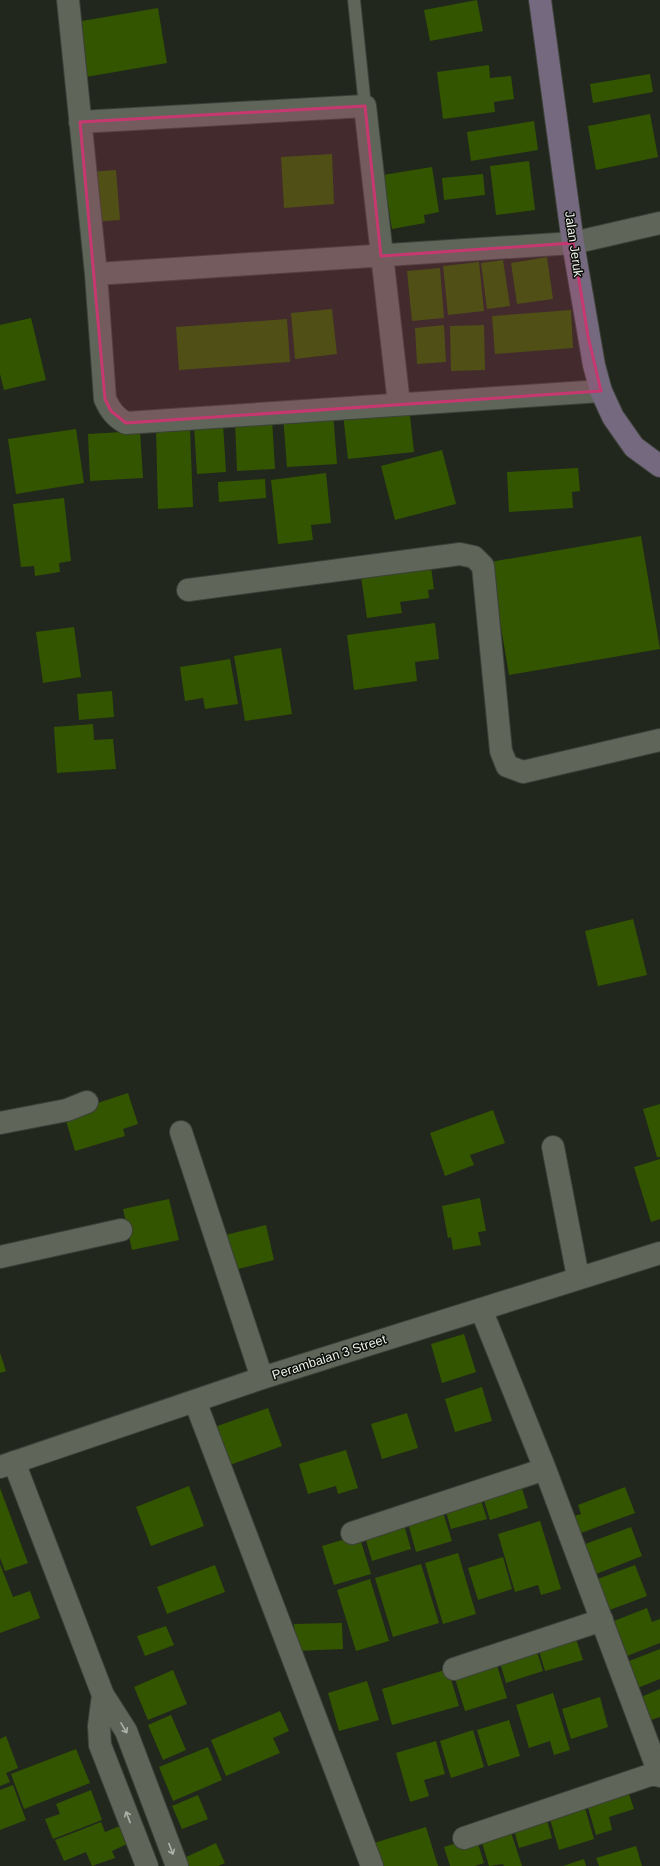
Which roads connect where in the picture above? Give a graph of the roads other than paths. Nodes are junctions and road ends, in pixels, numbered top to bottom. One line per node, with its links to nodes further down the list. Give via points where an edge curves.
1 (68, 0): 5 (street)
2 (354, 0): 4 (lane)
3 (540, 0): 7 (street, Jalan Jeruk)
4 (365, 106): 5 (street); 8 (street)
5 (80, 122): 9 (street)
6 (660, 223): 7 (street)
7 (573, 243): 8 (street); 10 (street, Jalan Jeruk, via 588,336)
8 (381, 256): 9 (street); 11 (street)
9 (96, 274): 11 (street, via 105,399 117,418 126,423)
10 (601, 391): 11 (street); 12 (street, Jalan Jeruk, via 634,447)
11 (399, 404)
12 (660, 466)
13 (188, 590): 14 (street, via 460,554 474,557 483,566 501,751 507,766 523,772)
14 (660, 740)
15 (87, 1102): 16 (street, via 67,1110)
16 (0, 1123)
17 (181, 1132): 24 (street)
18 (553, 1147): 22 (street)
19 (121, 1230): 21 (street)
20 (660, 1253): 22 (street, Perambaian 3 Street)
21 (0, 1257)
22 (578, 1277): 23 (street, Perambaian 3 Street)
23 (481, 1309): 24 (street, Perambaian 3 Street); 27 (street)
24 (262, 1378): 25 (street, Perambaian 3 Street)
25 (195, 1401): 26 (street, Perambaian 3 Street); 36 (street)
26 (7, 1465): 31 (street)
27 (545, 1469): 28 (street); 29 (street)
28 (352, 1533)
29 (602, 1620): 30 (street); 32 (street)
30 (454, 1669)
31 (102, 1695): 34 (street, one-way to 31, via 100,1745); 35 (street, one-way to 35, via 126,1731)
32 (659, 1774): 33 (street)
33 (464, 1838)
34 (147, 1866)
35 (177, 1866)
36 (372, 1866)

